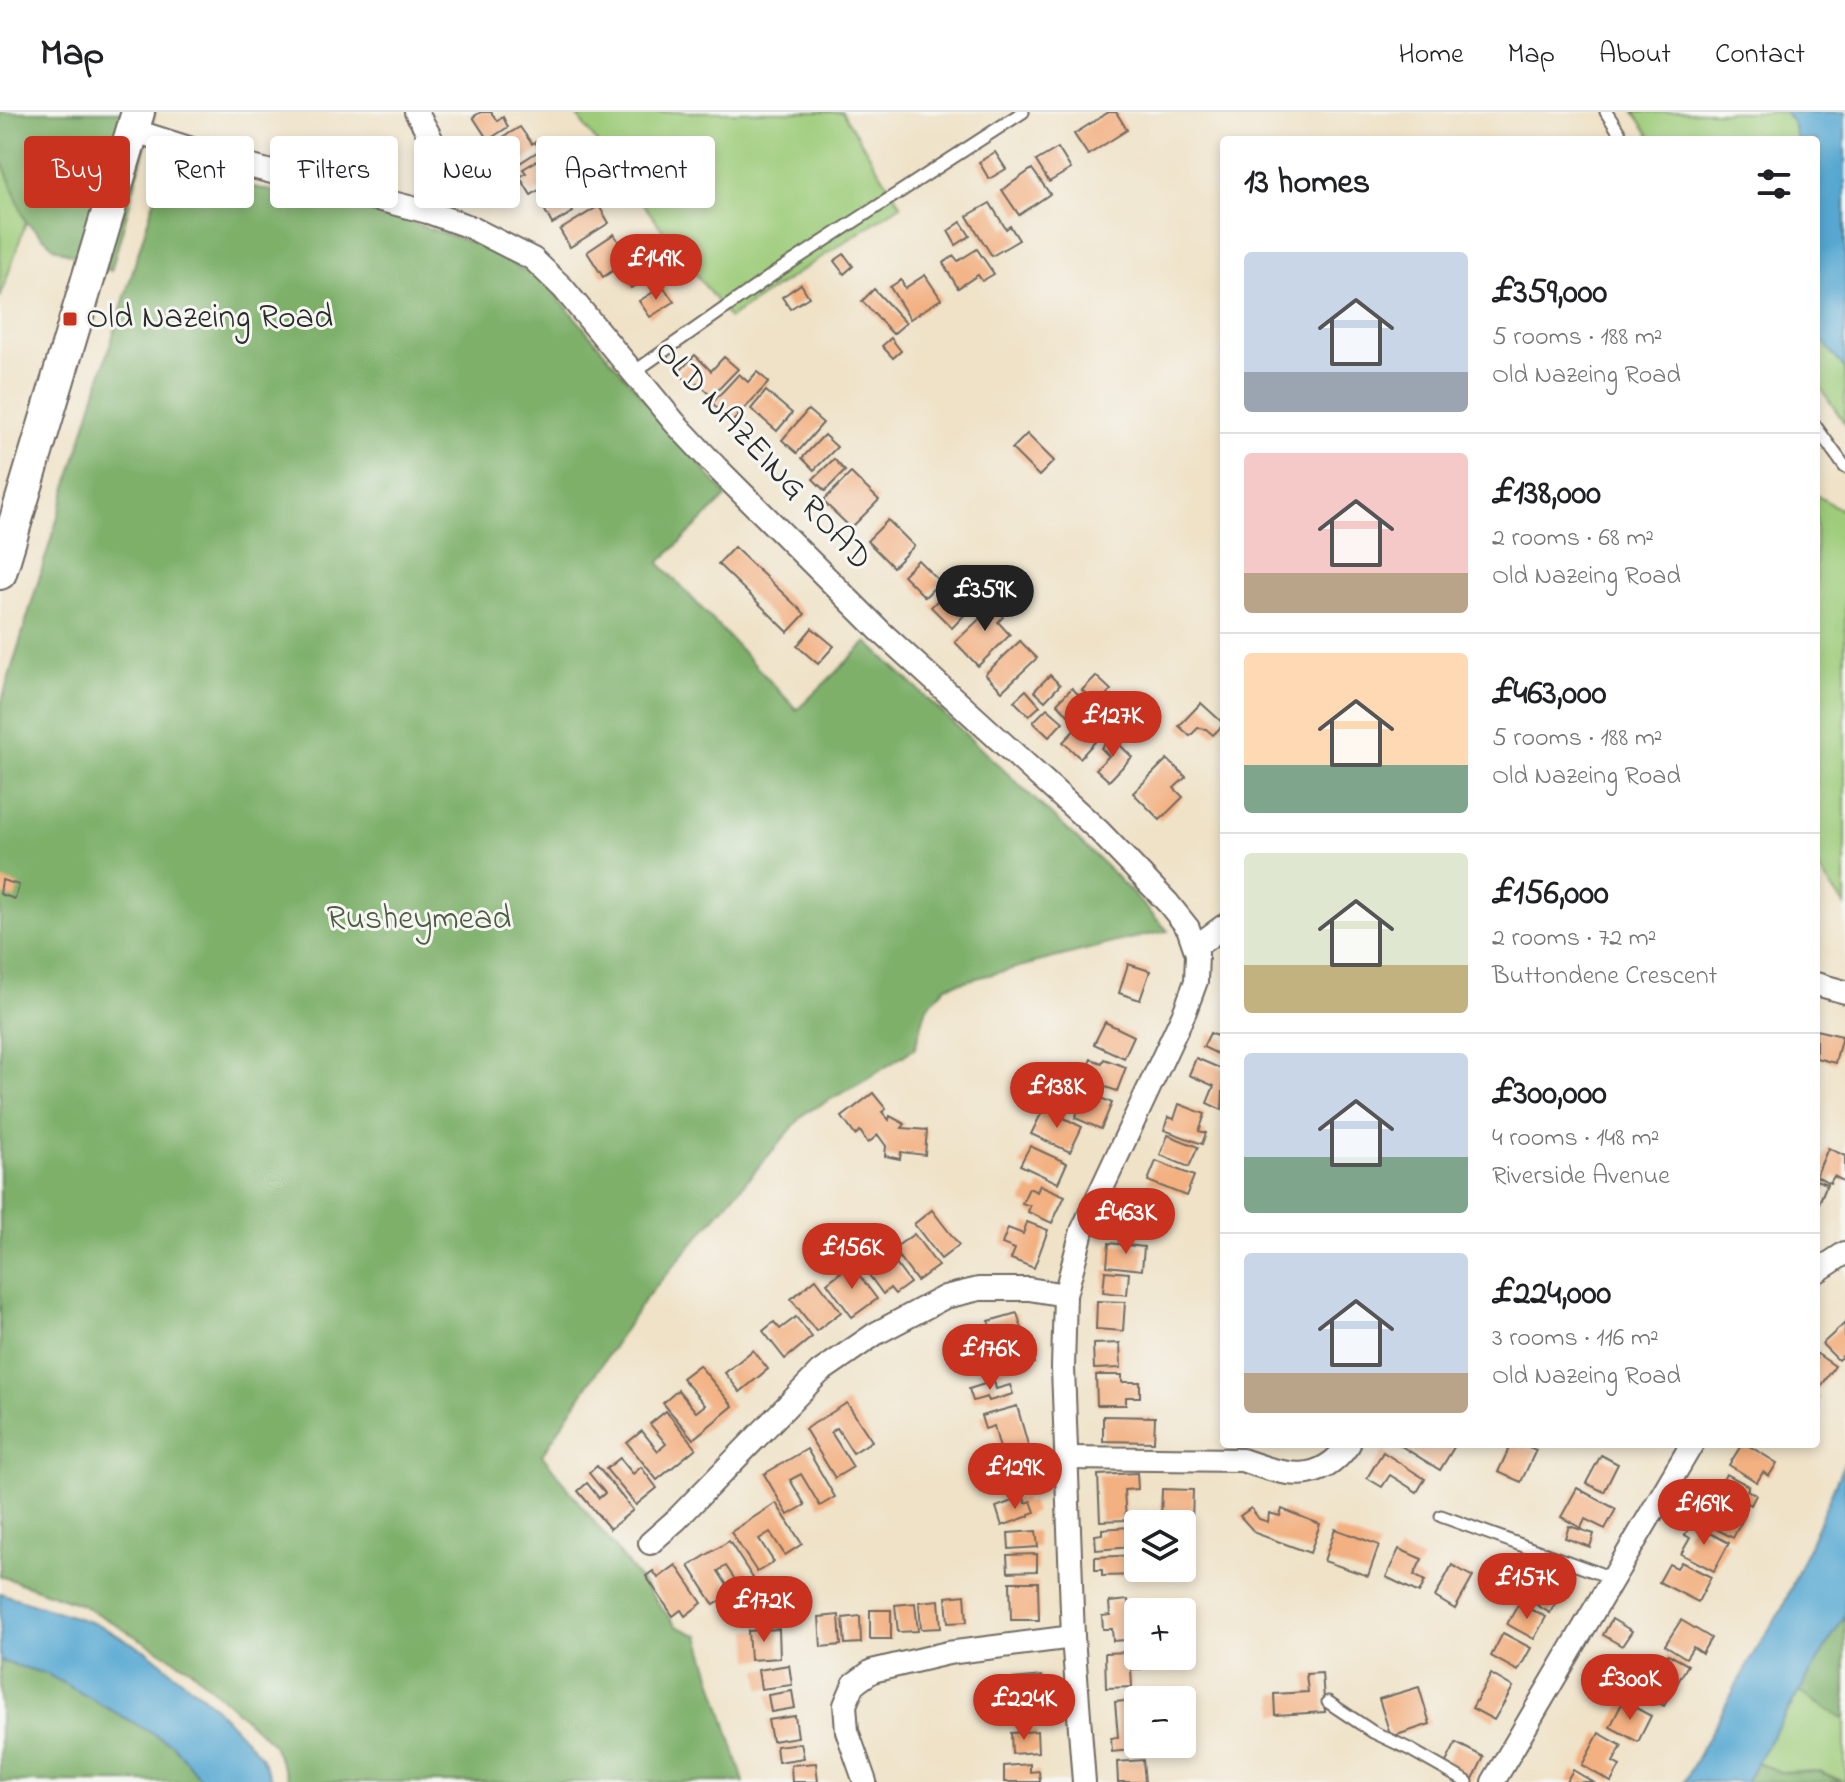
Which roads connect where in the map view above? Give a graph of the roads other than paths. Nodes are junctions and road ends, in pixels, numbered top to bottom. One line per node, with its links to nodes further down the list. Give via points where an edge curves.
1 (416, 112): 6 (street, via 437,152 440,173)
2 (1023, 112): 7 (lane)
3 (1606, 112): 5 (lane)
4 (135, 121): 6 (street, OLD NAZEING ROAD, via 229,161); 10 (main road)
5 (1621, 136)
6 (428, 212): 7 (street, OLD NAZEING ROAD, via 533,259)
7 (634, 372): 12 (street, OLD NAZEING ROAD, via 717,468 880,631 1099,831 1188,928)
8 (1820, 433): 9 (lane)
9 (1845, 467)
10 (0, 573)
11 (1220, 929): 12 (street)
12 (1195, 947): 17 (street, via 1196,981 1185,1011 1082,1231)
13 (1820, 985): 14 (street)
14 (1845, 992)
15 (1845, 1253): 16 (street)
16 (1820, 1269)
17 (1065, 1295): 20 (street); 22 (street, via 979,1289 945,1297 875,1334 820,1372)
18 (1346, 1448): 20 (street, via 1319,1472 1300,1474 1242,1460)
19 (1690, 1448): 23 (street)
20 (1067, 1458): 24 (street)
21 (1441, 1516): 23 (lane)
22 (650, 1543)
23 (1612, 1578): 29 (street)
24 (1073, 1637): 26 (street, via 948,1653 872,1671 854,1684 845,1705 847,1731); 27 (street)
25 (1328, 1702): 28 (lane)
26 (865, 1782)
27 (1084, 1782)
28 (1467, 1782)
29 (1493, 1782)

